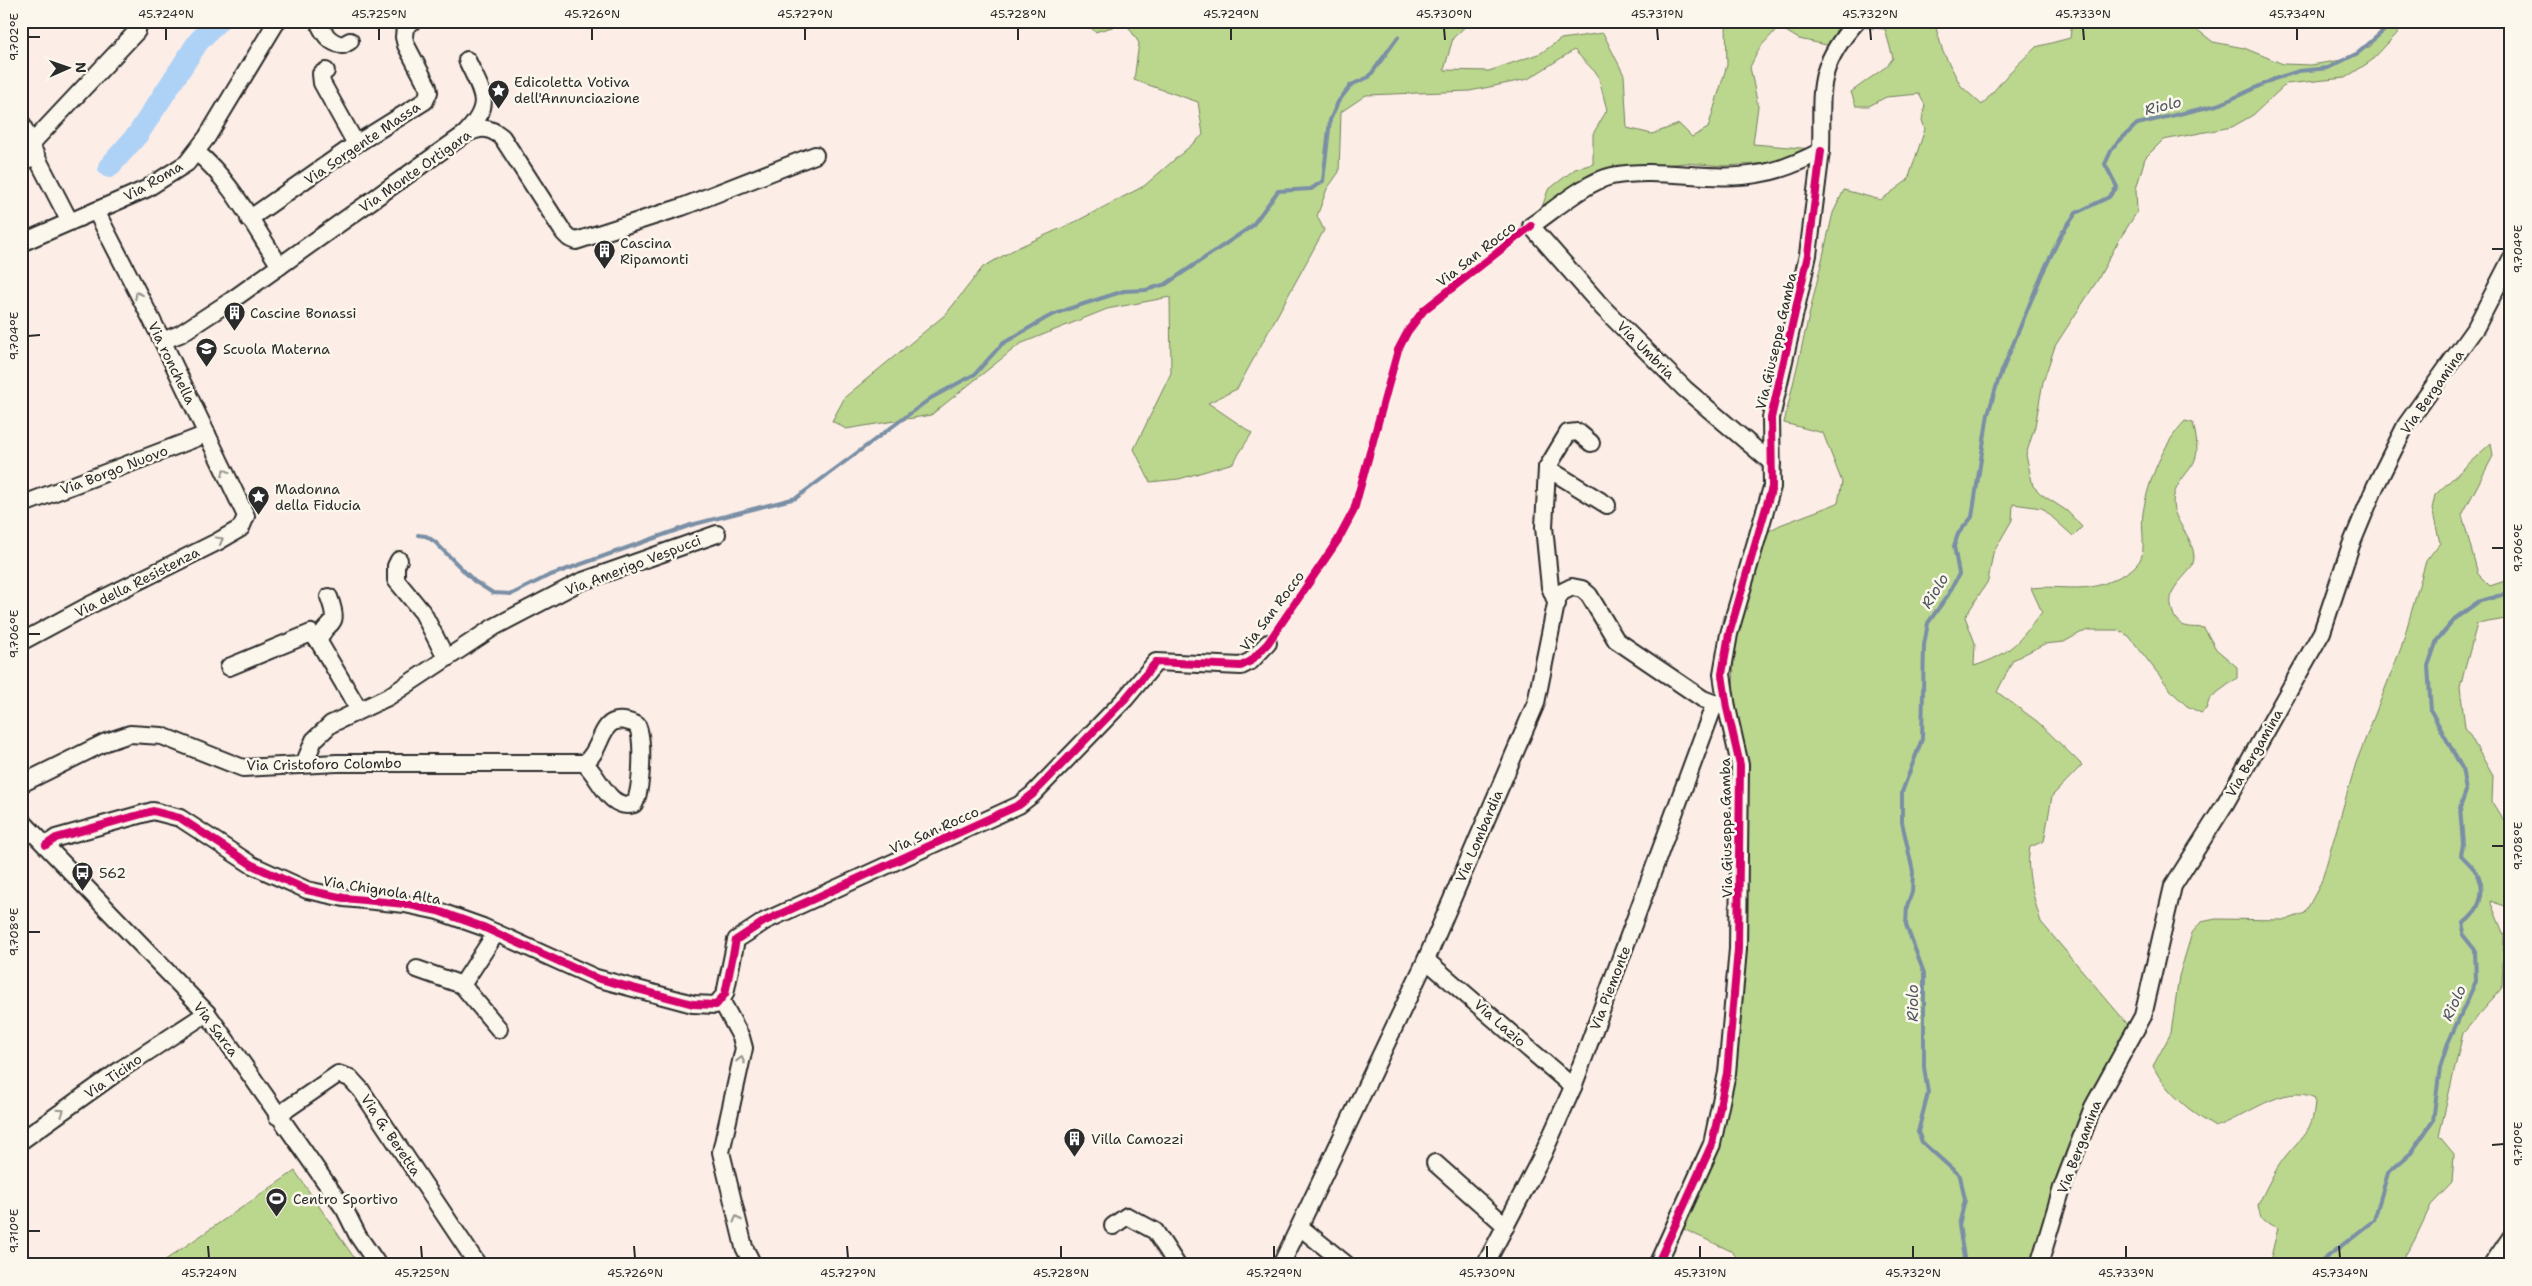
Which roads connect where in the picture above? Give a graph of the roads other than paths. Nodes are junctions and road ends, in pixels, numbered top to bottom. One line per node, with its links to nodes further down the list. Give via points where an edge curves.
1 (138, 21): 14 (street, via 137,30)
2 (277, 21): 13 (street, Via Roma)
3 (318, 21): 6 (street, via 333,42 344,45)
4 (413, 21): 11 (street, Via Sorgente Massa, via 406,27 404,37 428,87 428,97)
5 (1857, 21): 12 (street, via 1842,38 1824,73)
6 (350, 41)
7 (466, 60): 10 (street, via 482,94 483,106 476,122)
8 (326, 71): 11 (street, via 321,74 322,83)
9 (21, 122): 14 (street)
10 (465, 134): 15 (street, Via Monte Ortigara, via 478,128 488,128 502,138 564,233 576,241 682,207); 22 (street, Via Monte Ortigara)
11 (356, 144): 17 (street, Via Sorgente Massa)
12 (1821, 151): 19 (street, Via San Rocco, via 1795,164 1754,175 1610,176); 26 (street, Via Giuseppe Gamba, via 1808,255 1771,418)
13 (196, 152): 16 (street, Via Roma, via 170,175); 17 (street, via 205,158)
14 (29, 154): 18 (street)
15 (815, 155)
16 (96, 211): 18 (street, Via Roma); 23 (street, Via ronchella, one-way to 16)
17 (249, 219): 22 (street)
18 (69, 220): 20 (street, Via Roma)
19 (1531, 226): 26 (street, Via Umbria, via 1603,308 1685,389)
20 (21, 242)
21 (2511, 259): 70 (street, Via Bergamina, via 2476,328 2406,424 2375,486 2351,545 2322,632 2225,804 2173,886 2143,1016 2093,1107 2062,1188)
22 (280, 266): 23 (street, Via Monte Ortigara, via 180,334)
23 (161, 338): 24 (street, Via ronchella)
24 (207, 434): 28 (street, Via Borgo Nuovo); 30 (street, Via ronchella, one-way to 24)
25 (1591, 442): 27 (street, via 1578,432 1568,433)
26 (1772, 463): 40 (street, Via Giuseppe Gamba, via 1772,487 1728,634)
27 (1547, 468): 29 (street); 34 (street, via 1544,527 1550,587)
28 (21, 505)
29 (1607, 505)
30 (246, 516): 35 (street, Via della Resistenza, one-way to 30, via 217,542 241,528)
31 (717, 534): 38 (street, Via Amerigo Vespucci, via 580,582 494,627)
32 (399, 560): 38 (street, via 396,580 422,613)
33 (329, 597): 36 (street, via 335,620)
34 (1556, 604): 40 (street, via 1562,592 1572,587 1582,589 1616,640 1704,699); 48 (street, Via Lombardia, via 1536,703)
35 (21, 642)
36 (319, 642): 39 (street, via 311,633); 41 (street)
37 (1268, 643): 51 (street, Via San Rocco, via 1251,661 1241,666 1156,662 1125,699 1019,805 765,921 736,940 726,994)
38 (446, 658): 41 (street, Via Amerigo Vespucci, via 388,697)
39 (229, 667)
40 (1721, 705): 54 (street, Via Piemonte); 69 (street, Via Giuseppe Gamba, via 1740,765 1738,949 1727,1073 1712,1144)
41 (359, 710): 43 (street, Via Amerigo Vespucci, via 331,724 314,740)
42 (584, 763): 42 (street, via 592,758 608,725 624,722 637,725 640,770 634,804 622,806 615,803 593,770); 43 (street, Via Cristoforo Colombo)
43 (304, 764): 44 (street, Via Cristoforo Colombo, via 243,768 162,736 130,734 106,742)
44 (21, 784)
45 (24, 830): 46 (street, Via Sarca)
46 (46, 845): 47 (street, Via Chignola Alta, via 56,838 134,815 153,811 167,813 180,818 252,865 307,890 438,911); 52 (street, Via Sarca)
47 (496, 933): 50 (street); 51 (street, Via Chignola Alta, via 596,978 693,1004 716,1005)
48 (1426, 960): 54 (street, Via Lazio); 60 (street, Via Lombardia)
49 (417, 969): 50 (street)
50 (462, 985): 53 (street)
51 (721, 1000): 64 (street, one-way to 51, via 744,1247 721,1152 744,1048)
52 (207, 1013): 55 (street, Via Sarca); 56 (street, Via Ticino, one-way to 52)
53 (499, 1029)
54 (1573, 1088): 59 (street, Via Piemonte)
55 (277, 1116): 62 (street, Via Sarca, via 345,1210); 63 (street, Via G. Beretta, via 338,1074 350,1078)
56 (21, 1141)
57 (1435, 1163): 59 (street)
58 (1113, 1226): 65 (street, via 1128,1216 1155,1231)
59 (1506, 1226): 68 (street, Via Piemonte)
60 (1300, 1227): 66 (street, Via Lombardia); 67 (street)
61 (2511, 1237): 71 (street)
62 (378, 1265)
63 (478, 1265)
64 (753, 1265)
65 (1177, 1265)
66 (1281, 1265)
67 (1347, 1265)
68 (1485, 1265)
69 (1657, 1265)
70 (2039, 1265)
71 (2492, 1265)

